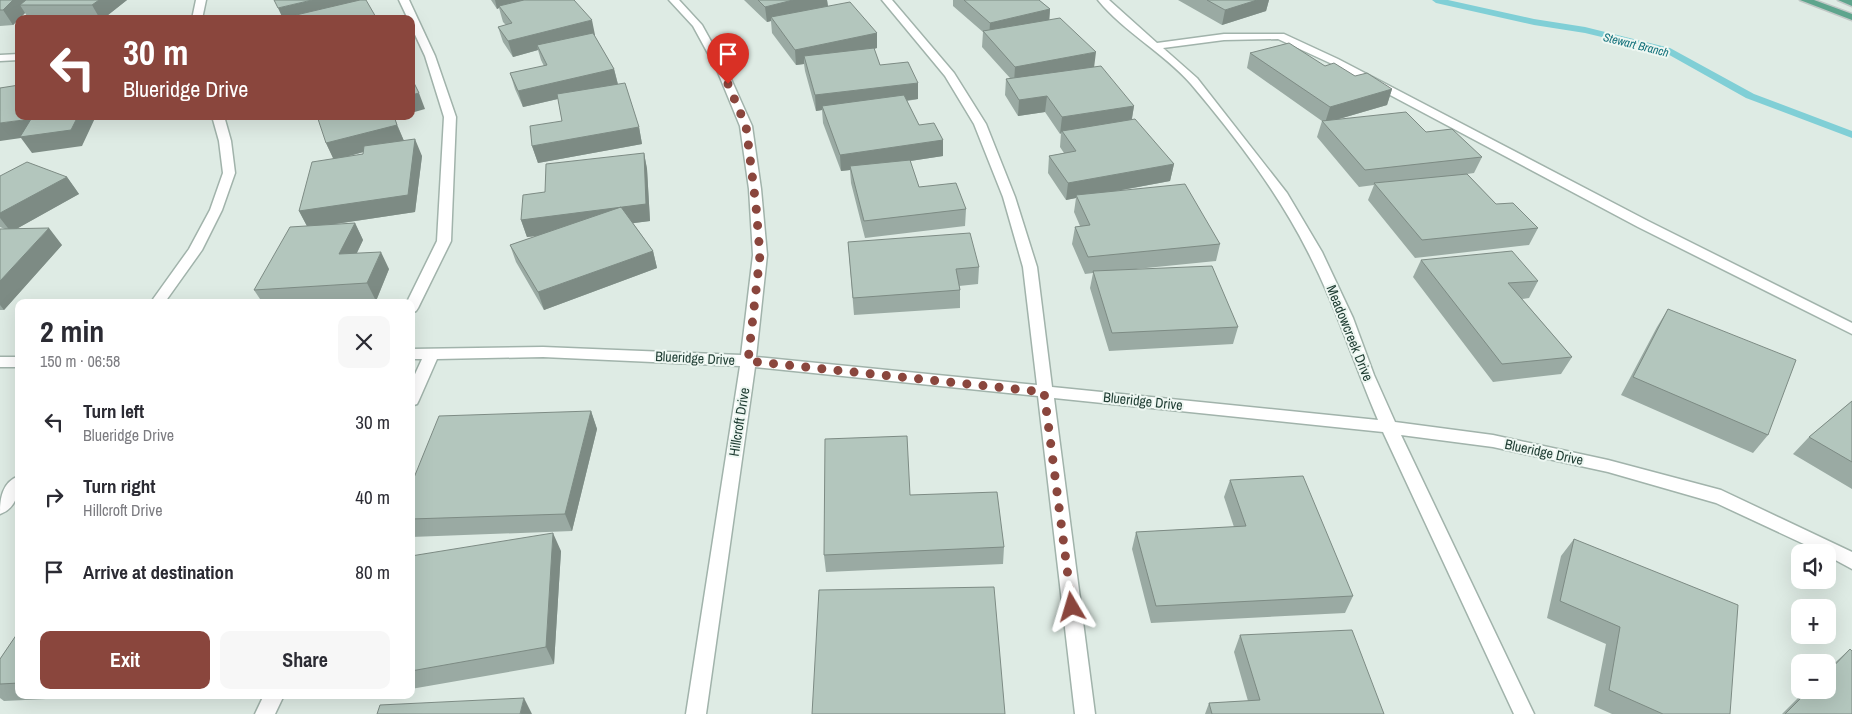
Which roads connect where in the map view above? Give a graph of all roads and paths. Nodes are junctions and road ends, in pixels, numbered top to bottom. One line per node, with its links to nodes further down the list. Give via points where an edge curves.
1 (201, 0): 9 (street)
2 (404, 0): 10 (street)
3 (674, 0): 22 (street, Hillcroft Drive, via 697,25 722,70 746,126 760,255)
4 (888, 0): 26 (street, via 950,75 980,124 1009,197 1030,267)
5 (1103, 0): 13 (street, Meadowcreek Drive)
6 (1805, 0): 11 (main road)
7 (1842, 0): 8 (main road)
8 (1852, 3)
9 (197, 15)
10 (411, 15)
11 (1852, 17)
12 (415, 24): 18 (street, via 430,56 450,117 444,241)
13 (1157, 46): 19 (street, via 1224,37 1280,36); 27 (street, Meadowcreek Drive, via 1193,80 1239,137 1280,193 1316,252)
14 (15, 57): 15 (street)
15 (0, 58)
16 (219, 120): 17 (street, via 226,141 229,173 216,210 195,250)
17 (160, 299)
18 (415, 300)
19 (1852, 330)
20 (415, 354): 21 (street, Blueridge Drive)
21 (432, 354): 22 (street, Blueridge Drive, via 543,352); 25 (street)
22 (748, 361): 26 (street, Blueridge Drive); 33 (street, Hillcroft Drive)
23 (0, 362): 24 (street)
24 (15, 362)
25 (415, 391)
26 (1044, 392): 27 (street, Blueridge Drive); 34 (street)
27 (1389, 427): 30 (street, Blueridge Drive, via 1493,441 1608,466 1721,497); 35 (street, Meadowcreek Drive)
28 (15, 489): 29 (street)
29 (0, 507)
30 (1852, 561)
31 (272, 699): 32 (street)
32 (265, 714)
33 (696, 714)
34 (1085, 714)
35 (1524, 714)

